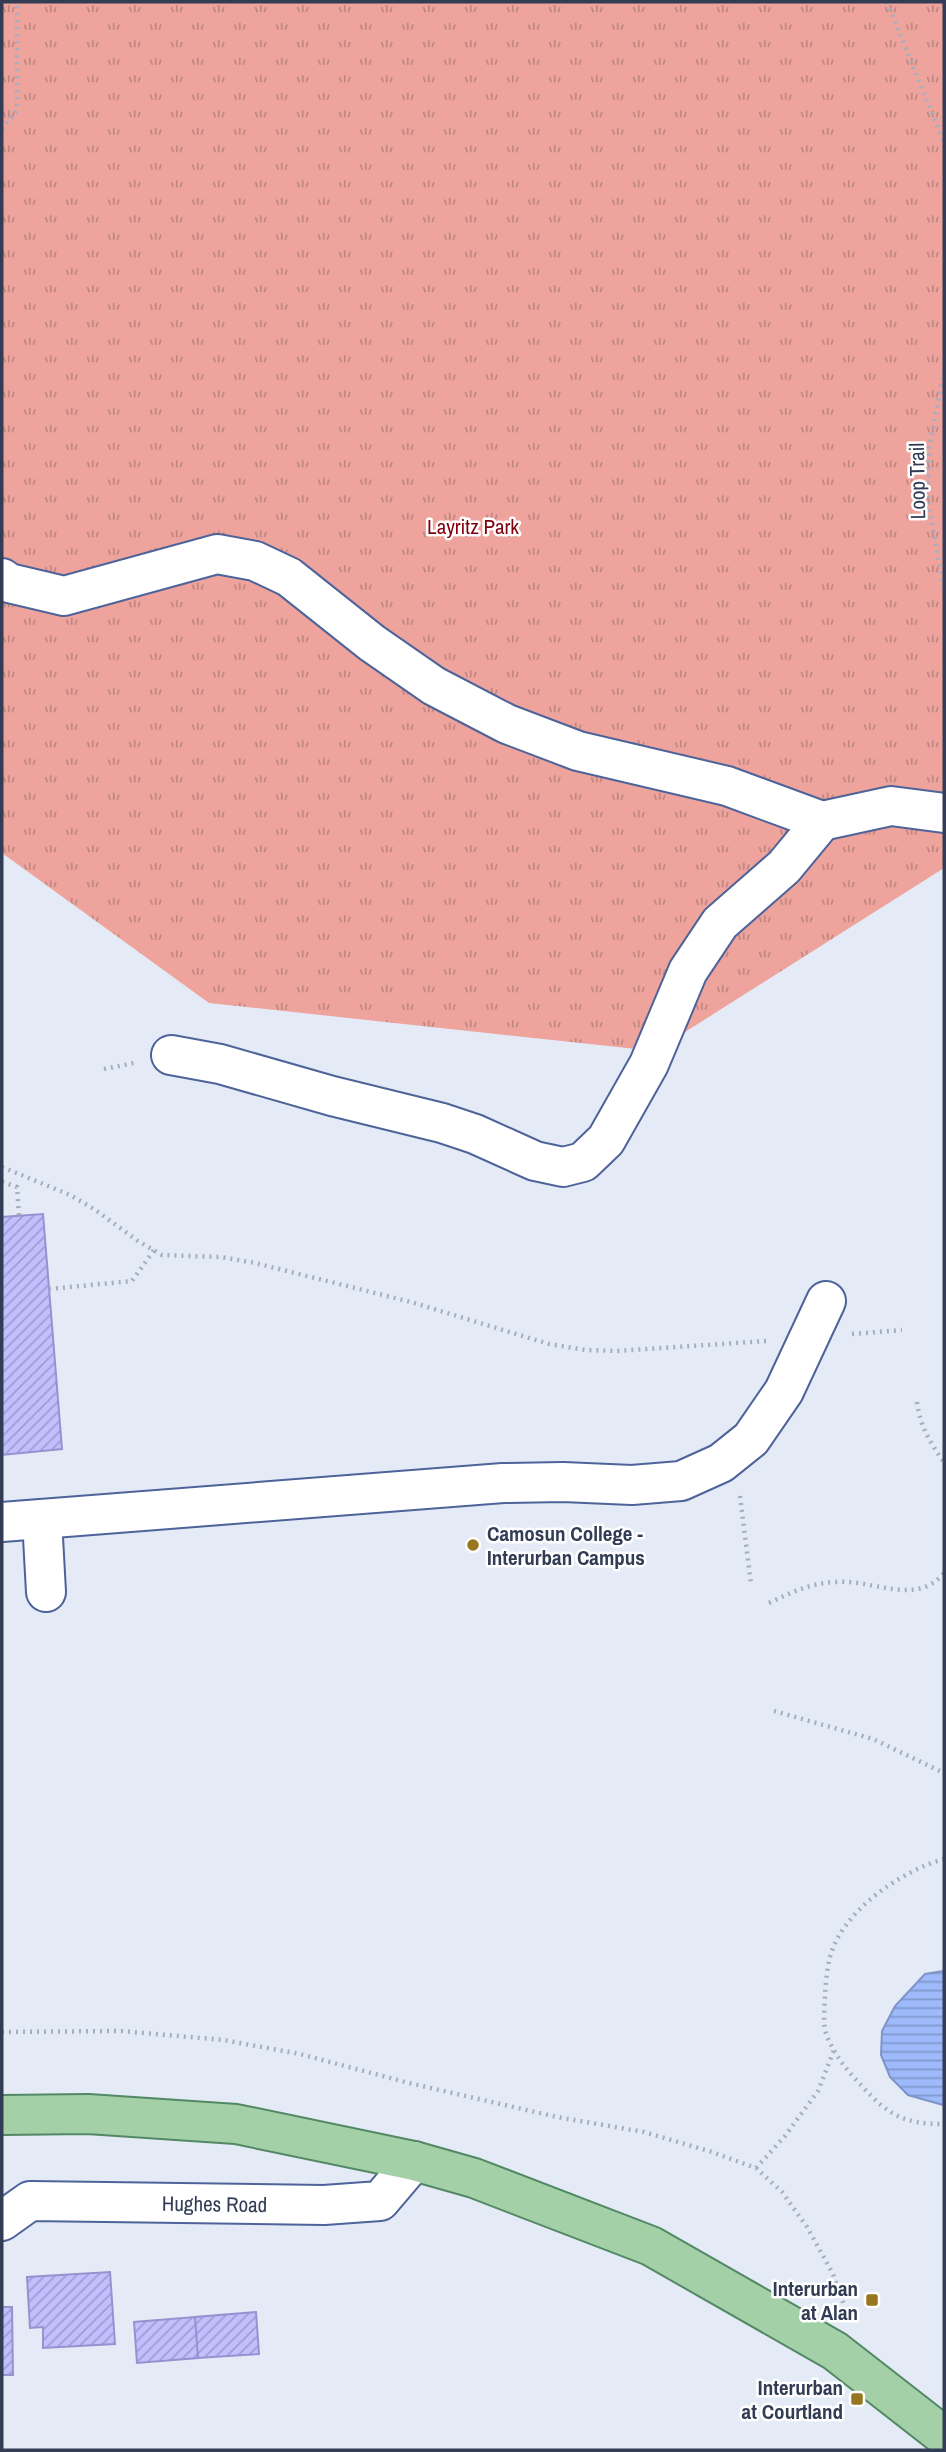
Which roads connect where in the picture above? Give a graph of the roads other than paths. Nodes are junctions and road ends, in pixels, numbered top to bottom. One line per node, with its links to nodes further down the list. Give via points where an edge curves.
1 (2, 578): 3 (street, via 64,596 217,554 255,561 289,577 434,686 507,724 578,751 727,786)
2 (944, 813): 3 (street, via 891,806)
3 (822, 821): 4 (street, via 784,867 720,923 688,971 649,1064 606,1140 583,1162 563,1167 535,1161 442,1123)
4 (171, 1055)
5 (826, 1301): 6 (street, via 784,1391 751,1439 721,1463 681,1480 632,1485 503,1483)
6 (42, 1518): 7 (street); 8 (street)
7 (2, 1522)
8 (46, 1592)
9 (2, 2115): 10 (main road, via 88,2114 236,2124)
10 (414, 2161): 11 (street, Hughes Road, via 380,2202 30,2201); 12 (main road, via 474,2178 652,2246 835,2351)
11 (2, 2221)
12 (944, 2436)

